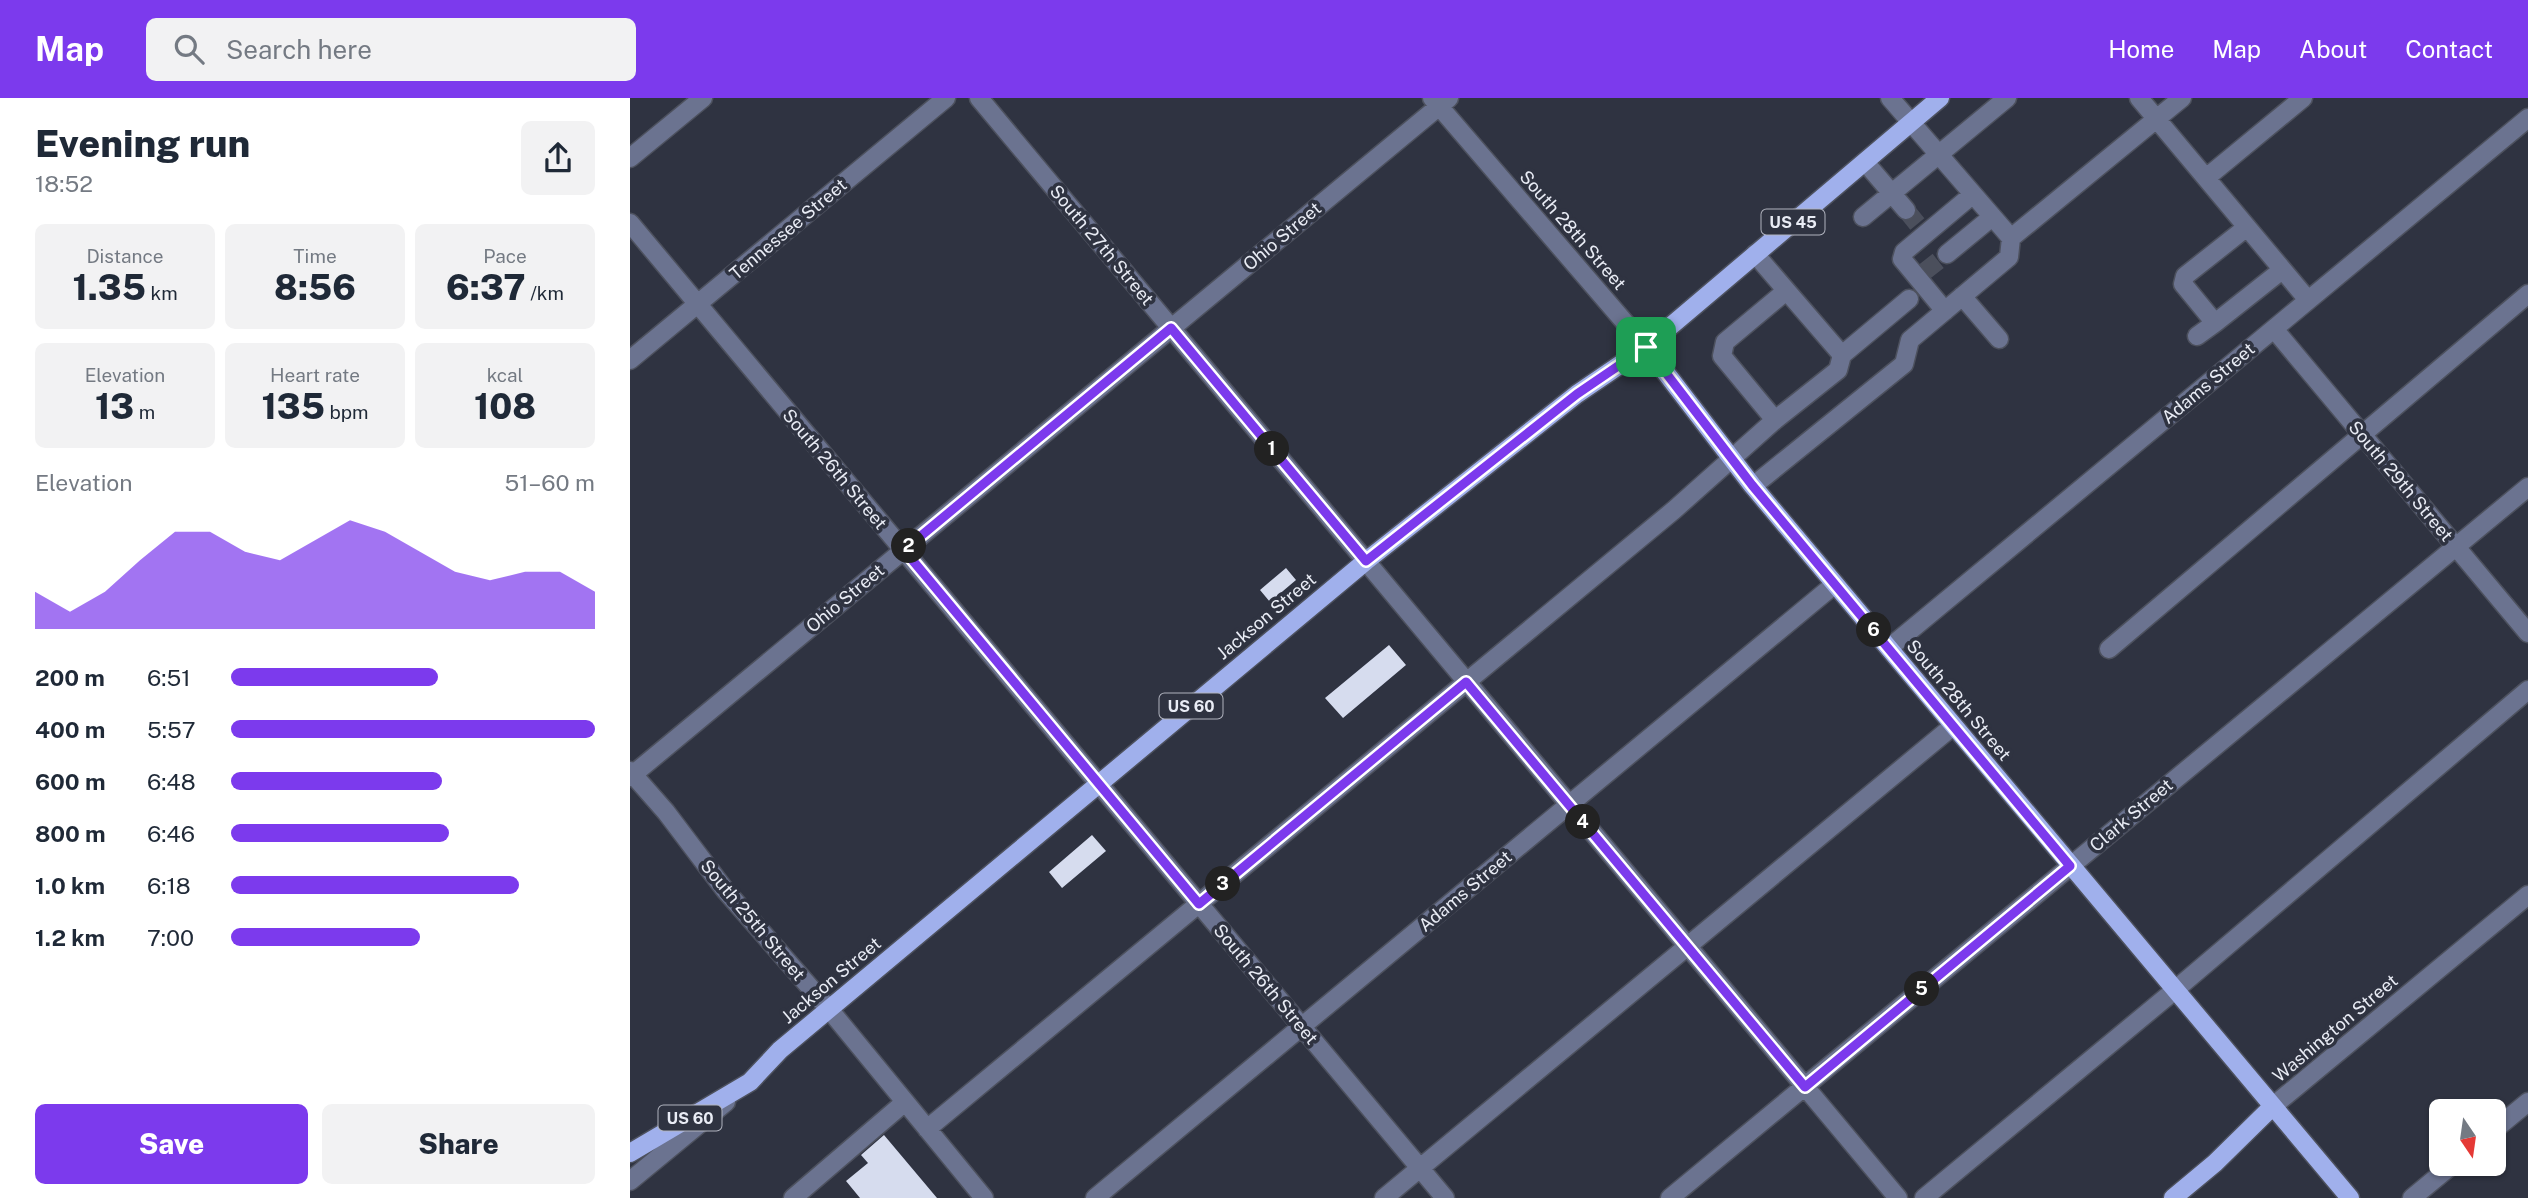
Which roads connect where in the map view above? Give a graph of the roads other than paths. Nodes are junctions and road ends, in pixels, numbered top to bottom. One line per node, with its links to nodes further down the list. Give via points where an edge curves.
1 (703, 98): 15 (street)
2 (946, 98): 34 (street, Tennessee Street)
3 (979, 98): 37 (street, South 27th Street)
4 (1890, 98): 13 (street)
5 (1940, 98): 13 (main road, Jackson Street / US 45)
6 (2007, 98): 14 (street)
7 (2139, 98): 12 (street)
8 (2182, 98): 12 (street)
9 (2303, 98): 17 (street)
10 (1440, 101): 37 (street, Ohio Street); 41 (street, South 28th Street)
11 (2528, 118): 33 (street, Adams Street)
12 (2157, 119): 17 (street); 25 (street)
13 (1910, 123): 14 (street); 16 (main road, Jackson Street / US 45)
14 (1938, 156): 18 (street); 19 (street)
15 (630, 158)
16 (1865, 162): 18 (street); 26 (main road, Jackson Street / US 45)
17 (2206, 178): 24 (street)
18 (1892, 194): 20 (street); 21 (street)
19 (1972, 195): 22 (street); 35 (street, via 1922,230 1902,259 1921,274)
20 (1906, 210)
21 (1863, 217)
22 (1992, 217): 25 (street); 27 (street)
23 (630, 223): 34 (street, South 26th Street)
24 (2248, 227): 28 (street); 36 (street, via 2185,276 2183,284)
25 (2011, 239): 31 (street, via 2009,257)
26 (1755, 254): 29 (street); 41 (main road, Jackson Street / US 45)
27 (1947, 254)
28 (2283, 270): 33 (street); 36 (street)
29 (1786, 291): 42 (street); 44 (street, via 1725,342 1723,356)
30 (2528, 294): 45 (street)
31 (1962, 296): 35 (street); 40 (street)
32 (1909, 299): 42 (street)
33 (2308, 300): 38 (street, Adams Street)
34 (698, 304): 43 (street, Tennessee Street); 50 (street, South 26th Street)
35 (1945, 311): 47 (street, via 1910,340 1904,364)
36 (2215, 323): 39 (street)
37 (1171, 328): 50 (street, Ohio Street); 51 (street, South 27th Street)
38 (2274, 329): 45 (street, South 29th Street); 54 (street, Adams Street)
39 (2197, 336)
40 (1999, 339)
41 (1646, 347): 46 (main road, South 28th Street); 51 (main road, Jackson Street / US 60, via 1577,394)
42 (1842, 355): 44 (street, via 1838,370)
43 (630, 360)
44 (1775, 420): 46 (street)
45 (2362, 435): 49 (street, South 29th Street); 55 (street)
46 (1732, 459): 47 (main road, South 28th Street); 56 (street)
47 (1753, 486): 52 (main road, South 28th Street)
48 (2528, 487): 49 (street, Clark Street)
49 (2456, 547): 53 (street, South 29th Street); 62 (street, Clark Street)
50 (904, 550): 59 (street, Ohio Street); 60 (street, South 26th Street)
51 (1366, 561): 56 (street, South 27th Street); 60 (main road, Jackson Street / US 60)
52 (1835, 584): 54 (main road, South 28th Street); 61 (street, Adams Street)
53 (2528, 633)
54 (1889, 648): 58 (main road, South 28th Street)
55 (2109, 649)
56 (1466, 682): 61 (street, South 27th Street); 64 (street)
57 (2528, 691): 66 (street)
58 (1953, 726): 62 (main road, South 28th Street); 65 (street)
59 (631, 774): 67 (street, South 25th Street)
60 (1099, 784): 64 (street, South 26th Street); 67 (main road, Jackson Street / US 60)
61 (1569, 805): 65 (street, South 27th Street); 68 (street, Adams Street)
62 (2070, 866): 66 (main road, South 28th Street); 70 (street, Clark Street)
63 (2528, 895): 73 (street, Washington Street)
64 (1199, 904): 68 (street, South 26th Street); 75 (street)
65 (1688, 946): 70 (street, South 27th Street); 77 (street)
66 (2175, 990): 73 (main road, South 28th Street); 87 (street)
67 (829, 1009): 69 (main road, Jackson Street / US 60); 72 (street, South 25th Street)
68 (1301, 1027): 77 (street, South 26th Street); 82 (street, Adams Street)
69 (750, 1082): 76 (main road, US 60); 79 (street, Jackson Street)
70 (1805, 1087): 85 (street, Clark Street); 86 (street, South 27th Street)
71 (2528, 1101): 74 (street)
72 (905, 1102): 75 (street, South 25th Street); 80 (street)
73 (2272, 1107): 88 (main road, Washington Street); 89 (main road, South 28th Street)
74 (2506, 1120)
75 (927, 1129): 81 (street, South 25th Street)
76 (630, 1153)
77 (1420, 1168): 83 (street); 84 (street, South 26th Street)
78 (2439, 1176): 90 (street)
79 (630, 1181)
80 (793, 1198)
81 (984, 1198)
82 (1095, 1198)
83 (1384, 1198)
84 (1445, 1198)
85 (1670, 1198)
86 (1898, 1198)
87 (1924, 1198)
88 (2173, 1198)
89 (2350, 1198)
90 (2412, 1198)

